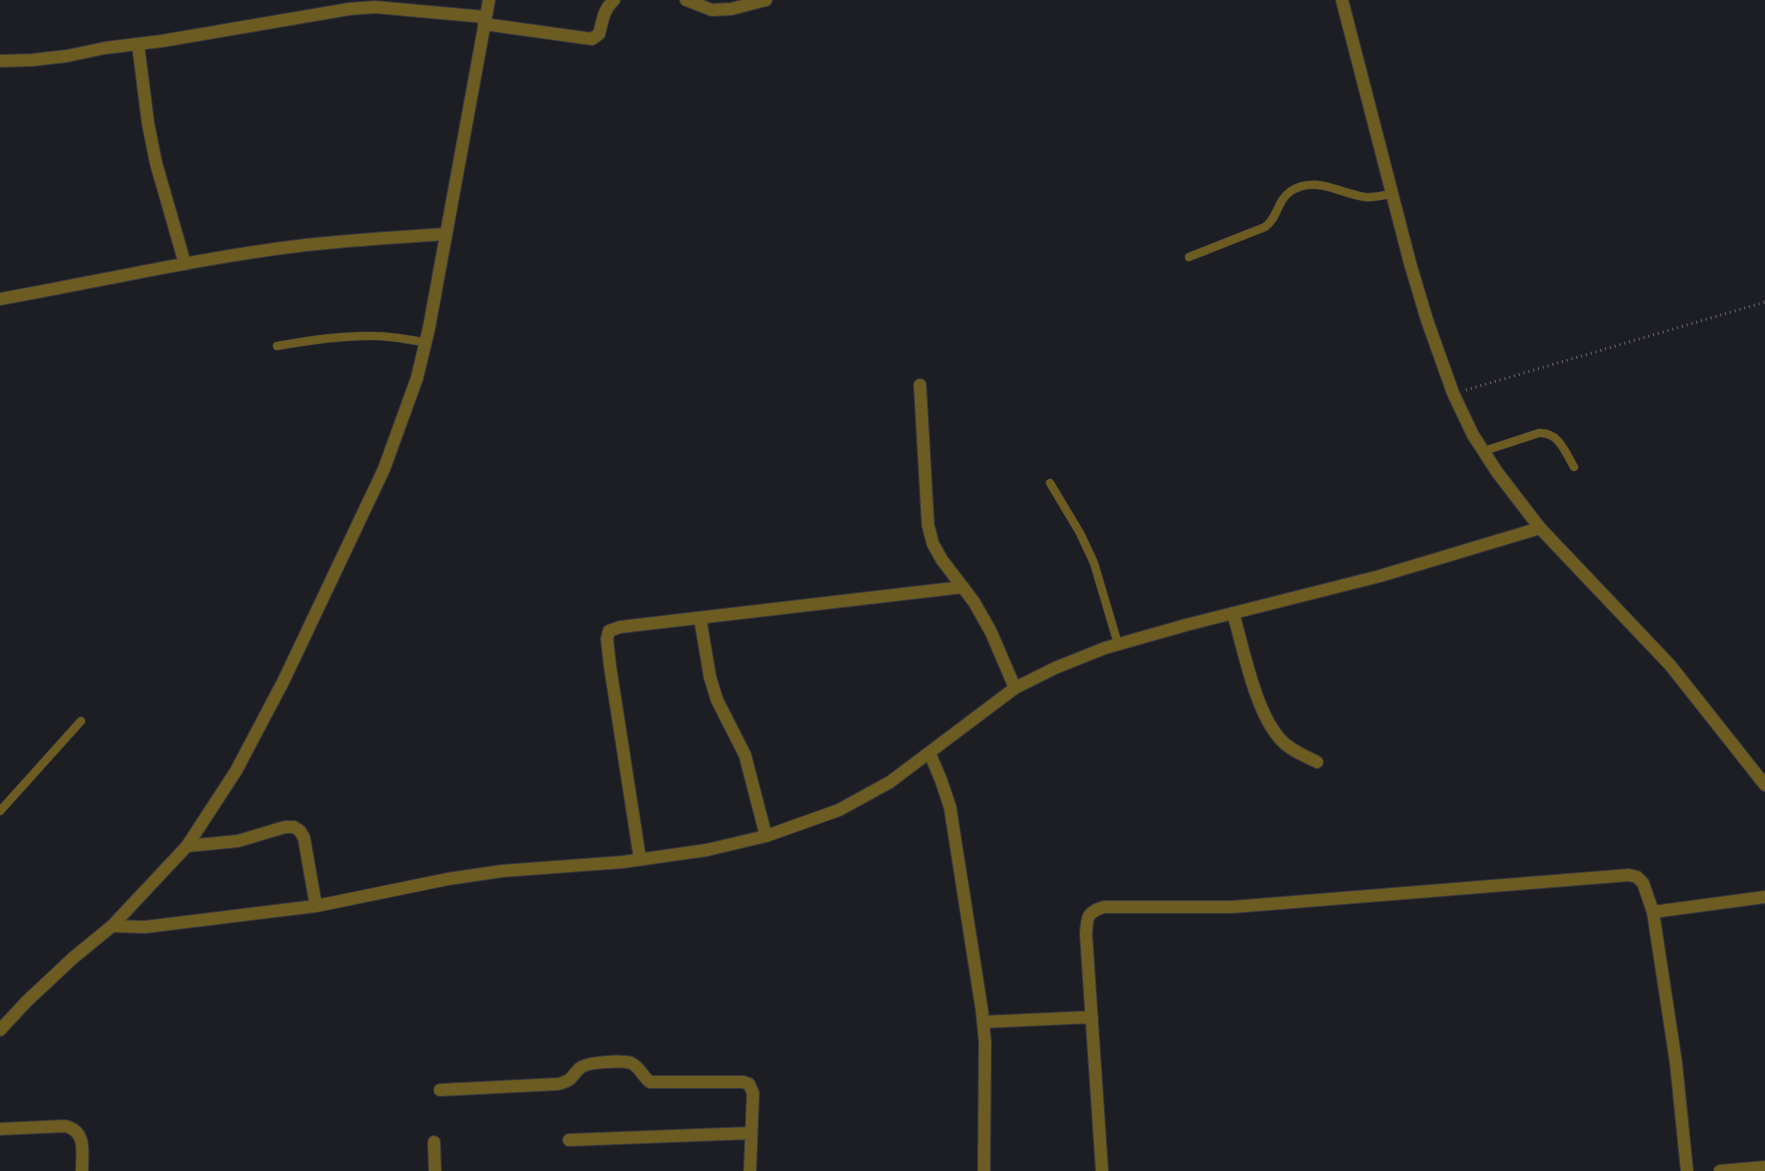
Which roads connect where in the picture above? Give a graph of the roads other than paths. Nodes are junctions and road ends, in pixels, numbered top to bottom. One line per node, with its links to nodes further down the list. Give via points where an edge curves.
1 (489, 0): 7 (street)
2 (614, 0): 7 (street, via 606,7 599,34 592,39)
3 (686, 0): 5 (street)
4 (766, 0): 5 (street, via 712,10)
5 (699, 3)
6 (1344, 6): 10 (street)
7 (484, 20): 8 (street, via 375,8 349,9); 11 (street)
8 (138, 44): 9 (street, via 41,59); 13 (street, via 156,163)
9 (0, 61)
10 (1392, 194): 12 (lane, via 1364,196 1306,184 1283,198 1271,223 1265,227); 18 (street, via 1427,320 1453,394)
11 (446, 234): 13 (street, via 306,245); 15 (street)
12 (1189, 257)
13 (184, 264): 14 (street)
14 (0, 299)
15 (425, 342): 16 (lane, via 352,336); 35 (street, via 417,378 384,469 259,729)
16 (278, 346)
17 (920, 385): 22 (street, via 928,524 933,544)
18 (1484, 451): 19 (lane, via 1548,432 1559,442); 21 (street)
19 (1574, 467)
20 (1050, 483): 25 (lane, via 1080,532 1094,563)
21 (1540, 528): 23 (street, via 1380,576); 30 (street, via 1670,665)
22 (963, 588): 24 (street); 26 (street, via 991,632)
23 (1233, 613): 25 (street); 29 (street, via 1270,726 1282,741)
24 (700, 618): 34 (street, via 710,677 717,700 745,755); 36 (street, via 620,627 607,635)
25 (1118, 644): 26 (street, via 1055,668)
26 (1015, 688): 28 (street)
27 (81, 721): 32 (lane)
28 (930, 754): 34 (street, via 890,782 839,810); 42 (street, via 952,816)
29 (1317, 762)
30 (1765, 785)
31 (0, 797): 32 (lane)
32 (6, 804): 33 (lane)
33 (0, 811)
34 (766, 836): 36 (street, via 707,850)
35 (187, 846): 38 (street, via 238,841 294,827 304,838); 40 (street)
36 (640, 859): 38 (street, via 502,871)
37 (1765, 897): 39 (street)
38 (316, 906): 40 (street, via 145,927)
39 (1653, 912): 41 (street, via 1643,883 1629,875 1232,907 1104,907 1093,911 1086,923); 55 (street, via 1676,1063)
40 (112, 926): 43 (street, via 60,970)
41 (1092, 1017): 42 (street); 54 (street)
42 (983, 1022): 53 (street)
43 (0, 1030)
44 (440, 1090): 46 (street, via 558,1084 572,1079 580,1068 592,1063 632,1063 650,1082 749,1084)
45 (0, 1129): 50 (street, via 74,1128 81,1140)
46 (752, 1133): 47 (street); 52 (street)
47 (569, 1140)
48 (434, 1142): 51 (street)
49 (1765, 1167): 56 (street)
50 (82, 1171)
51 (434, 1171)
52 (750, 1171)
53 (984, 1171)
54 (1102, 1171)
55 (1687, 1171)
56 (1720, 1171)

